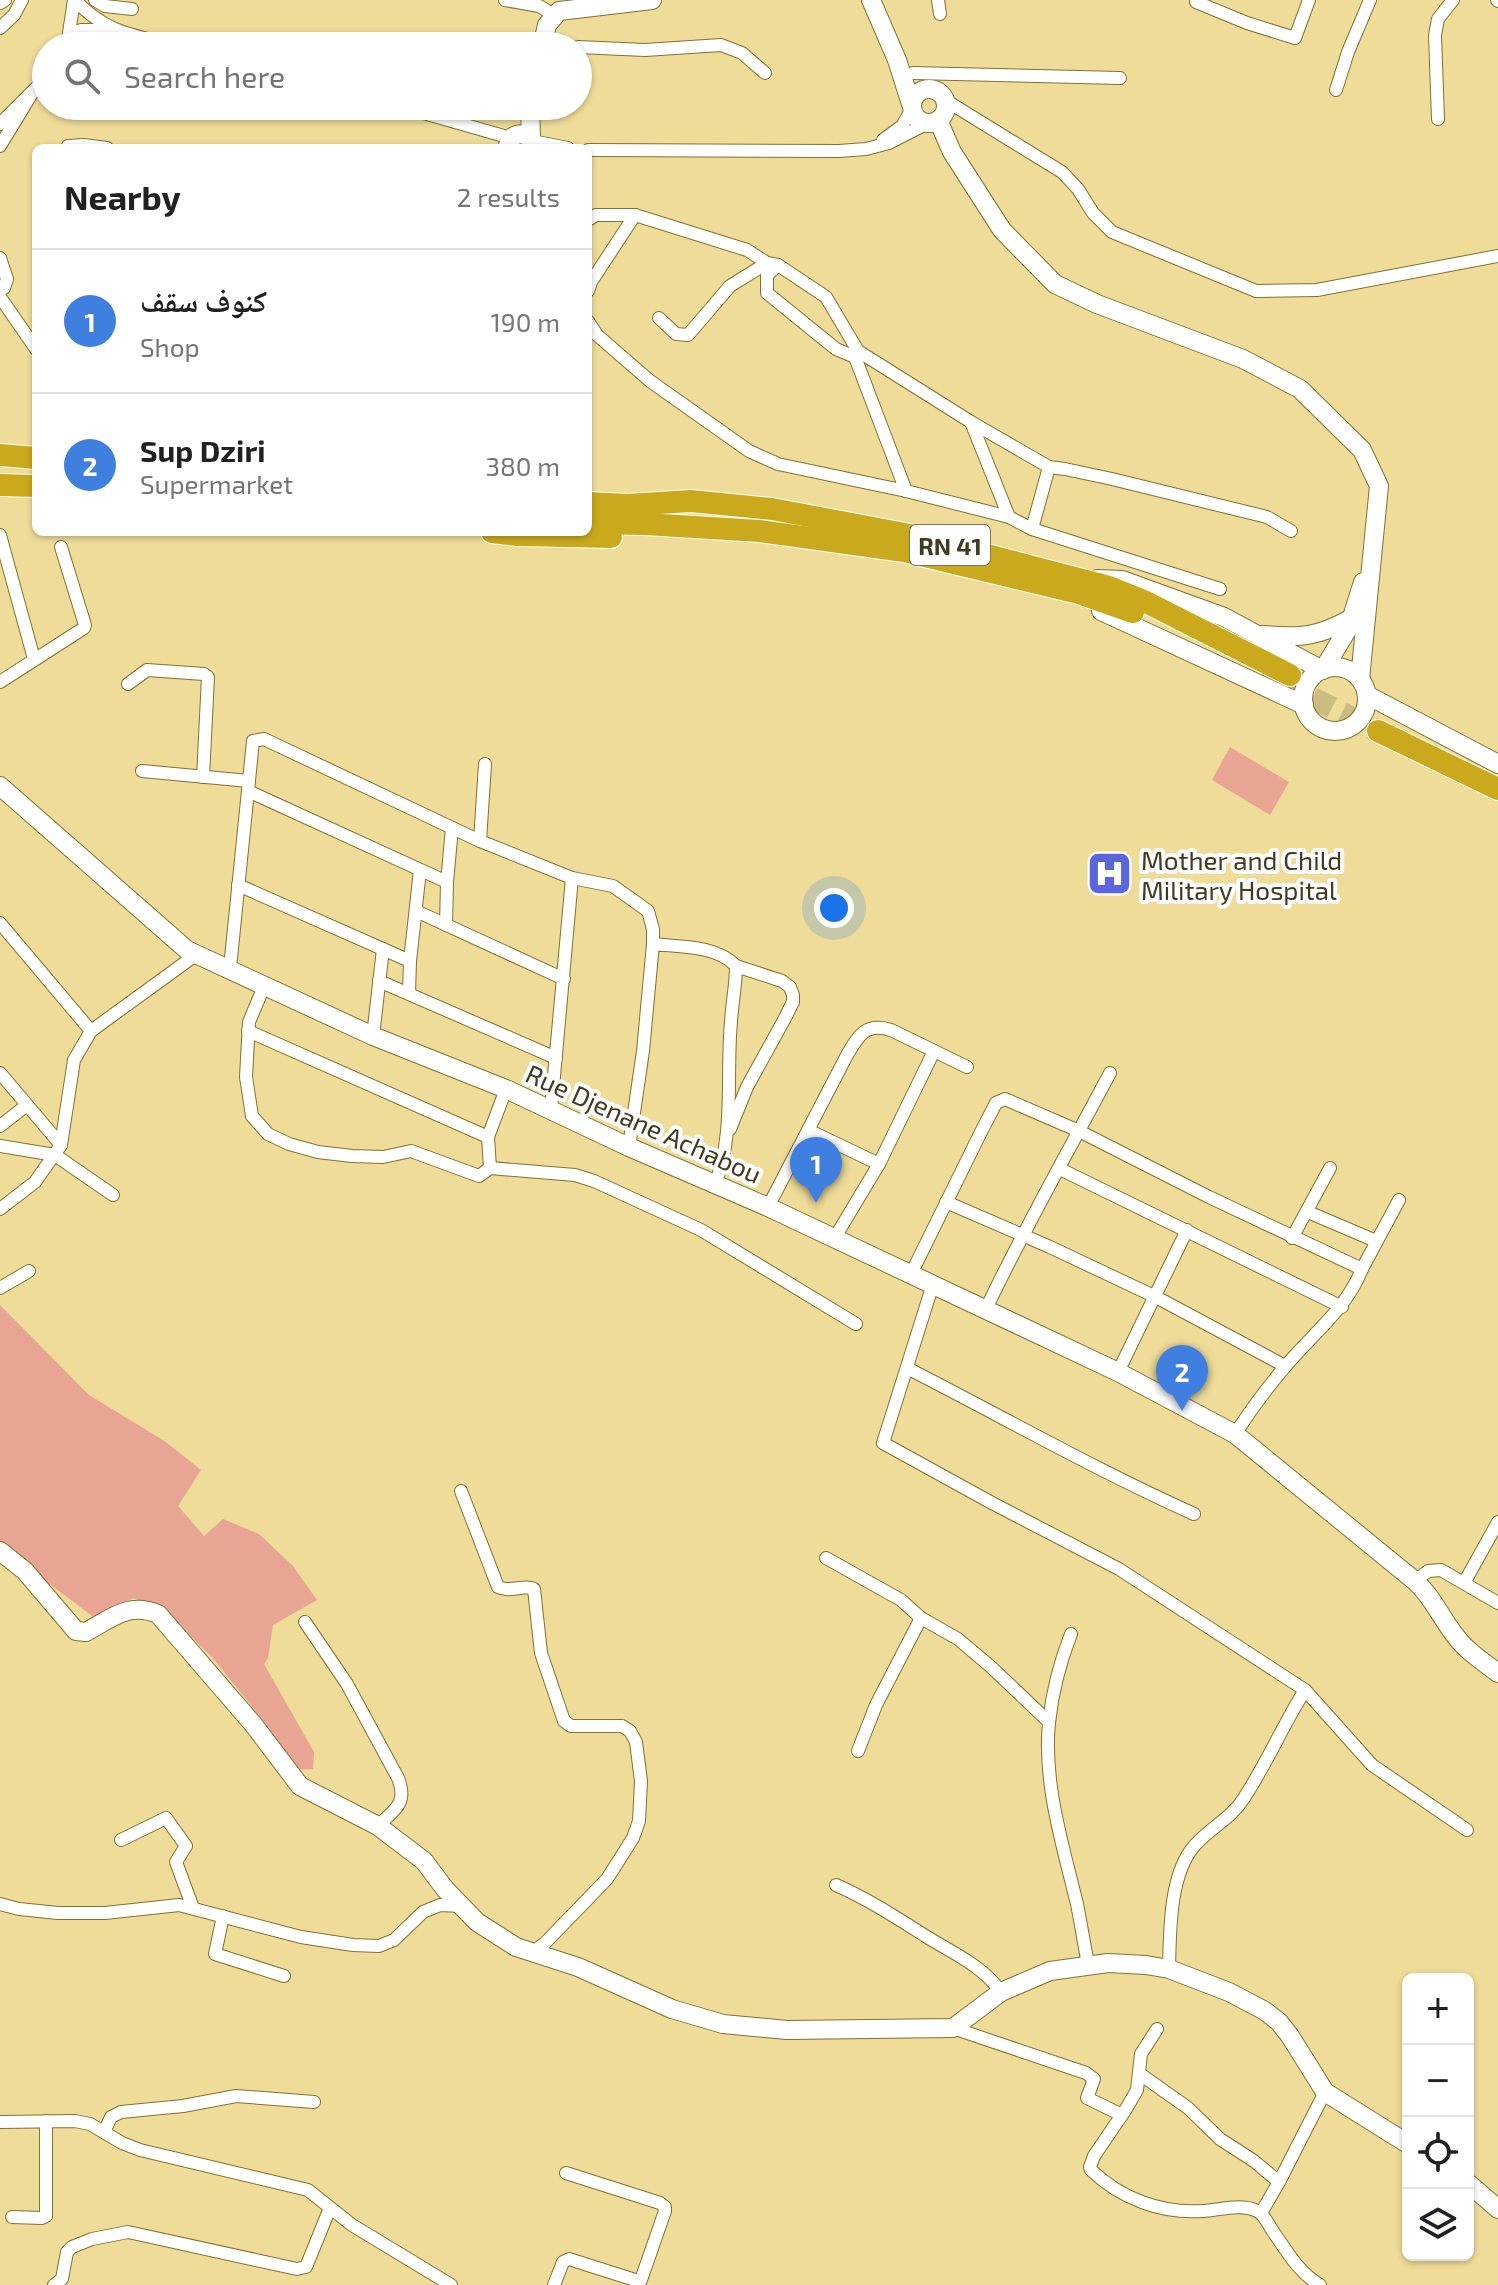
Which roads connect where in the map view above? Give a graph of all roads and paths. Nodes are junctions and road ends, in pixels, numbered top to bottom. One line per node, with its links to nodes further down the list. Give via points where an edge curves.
1 (5, 0): 12 (street)
2 (22, 0): 15 (street)
3 (74, 0): 16 (street, via 89,16); 17 (street)
4 (95, 0): 13 (street)
5 (505, 0): 14 (street, via 539,6)
6 (652, 0): 14 (street, via 565,9)
7 (871, 0): 22 (street)
8 (1309, 0): 11 (street, via 1295,38)
9 (1370, 0): 26 (street)
10 (1453, 0): 31 (street, via 1438,19 1435,35)
11 (1196, 2)
12 (0, 3)
13 (132, 9)
14 (554, 15): 20 (street)
15 (0, 28)
16 (117, 30): 18 (street); 19 (street)
17 (69, 32)
18 (78, 32)
19 (124, 32)
20 (545, 32)
21 (592, 48): 23 (street, via 721,45 742,53)
22 (897, 60): 24 (street); 30 (street)
23 (765, 73)
24 (913, 73): 25 (street); 29 (street)
25 (1120, 78)
26 (1336, 90)
27 (32, 92): 34 (street)
28 (32, 93): 36 (street)
29 (938, 95): 30 (street, via 945,111); 30 (street, via 917,94); 41 (street, via 1062,172 1112,232 1256,291 1317,290)
30 (923, 117): 37 (street); 37 (street, via 889,143); 71 (street, via 1002,230 1055,284 1243,359 1300,389 1362,450 1379,486 1374,549)
31 (1438, 119)
32 (445, 120): 35 (street)
33 (526, 120): 35 (street)
34 (0, 124)
35 (519, 142)
36 (0, 146)
37 (866, 149): 38 (street)
38 (592, 150)
39 (635, 215): 40 (street); 43 (street, via 747,250); 44 (street)
40 (592, 218)
41 (1498, 256)
42 (0, 258): 45 (street, via 7,279)
43 (772, 264): 47 (street, via 730,286 688,335 676,334); 50 (street, via 826,297); 50 (street, via 767,293 836,349)
44 (592, 280)
45 (0, 290)
46 (0, 297): 49 (street)
47 (659, 318)
48 (592, 327): 58 (street, via 650,381 749,451 778,464)
49 (32, 343)
50 (857, 354): 51 (street); 58 (street)
51 (971, 422): 54 (street); 61 (street)
52 (0, 455): 53 (highway)
53 (32, 458)
54 (1049, 467): 63 (street); 64 (street, via 1267,517)
55 (0, 485): 56 (highway)
56 (32, 486)
57 (592, 488): 59 (highway)
58 (906, 491): 61 (street)
59 (691, 501): 60 (highway, RN 41); 69 (highway, RN 41, via 879,528 1016,561)
60 (592, 503)
61 (1009, 517): 63 (street)
62 (592, 523): 67 (highway, RN 41, via 723,528)
63 (1032, 529): 70 (street)
64 (1291, 531)
65 (0, 535): 73 (street)
66 (532, 536): 67 (highway)
67 (800, 538): 69 (highway, RN 41, via 904,551)
68 (61, 547): 73 (street, via 85,625)
69 (1076, 585): 72 (street, via 1122,580 1224,617); 75 (highway, RN 41, via 1109,587 1146,602)
70 (1220, 589)
71 (1359, 621): 72 (street, via 1298,638); 74 (street); 78 (street); 80 (street, via 1385,697)
72 (1256, 635): 75 (street)
73 (34, 659): 76 (street)
74 (1322, 670): 75 (street); 78 (street, via 1343,668); 79 (street, via 1309,681)
75 (1290, 678): 79 (street)
76 (0, 682)
77 (128, 684): 85 (street, via 147,670 208,677)
78 (1363, 687): 80 (street); 81 (street, via 1366,707)
79 (1304, 705): 81 (street, via 1312,721 1325,730)
80 (1383, 720): 81 (street); 83 (street); 86 (highway); 89 (highway); 90 (street)
81 (1351, 726)
82 (485, 764): 92 (street)
83 (1498, 764)
84 (142, 771): 85 (street)
85 (203, 777): 88 (street)
86 (1498, 777)
87 (0, 786): 102 (street, Rue Djenane Achabou)
88 (248, 786): 91 (street, via 253,741 264,739); 93 (street); 96 (street)
89 (1498, 789)
90 (1498, 795)
91 (452, 828): 92 (street); 95 (street)
92 (480, 841): 94 (street)
93 (420, 870): 95 (street); 97 (street)
94 (572, 878): 100 (street, via 613,886 637,901 651,915); 106 (street)
95 (447, 882): 99 (street)
96 (238, 885): 101 (street); 105 (street)
97 (416, 911): 99 (street); 103 (street)
98 (0, 923): 110 (street)
99 (446, 925): 106 (street)
100 (653, 944): 104 (street, via 707,951); 127 (street)
101 (383, 949): 103 (street); 107 (street)
102 (197, 954): 105 (street, Rue Djenane Achabou); 110 (street)
103 (410, 961): 109 (street)
104 (736, 966): 125 (street); 125 (street, via 782,981 790,987 793,1002 747,1087)
105 (230, 968): 108 (street, Rue Djenane Achabou)
106 (564, 979): 114 (street)
107 (379, 981): 109 (street); 112 (street)
108 (265, 984): 111 (street); 112 (street, Rue Djenane Achabou)
109 (409, 993): 114 (street)
110 (91, 1031): 128 (street, via 74,1060)
111 (248, 1031): 124 (street); 130 (street, via 246,1077 252,1116 268,1134 318,1152 383,1157 411,1151 479,1176)
112 (373, 1036): 118 (street, Rue Djenane Achabou)
113 (934, 1051): 115 (street); 122 (street, via 891,1030 868,1029 846,1057); 129 (street)
114 (556, 1058): 120 (street)
115 (967, 1067)
116 (0, 1073): 119 (street)
117 (1110, 1073): 123 (street)
118 (506, 1089): 120 (street, Rue Djenane Achabou); 124 (street)
119 (27, 1105): 121 (street); 128 (street)
120 (551, 1109): 127 (street, Rue Djenane Achabou)
121 (0, 1126)
122 (808, 1130): 129 (street); 137 (street)
123 (1079, 1131): 132 (street); 136 (street, via 1000,1100); 142 (street)
124 (488, 1137): 130 (street)
125 (726, 1140): 133 (street)
126 (0, 1146): 128 (street)
127 (629, 1147): 133 (street, Rue Djenane Achabou)
128 (58, 1150): 134 (street); 138 (street, via 35,1182)
129 (879, 1164): 143 (street)
130 (490, 1168): 153 (street, via 594,1181 701,1230)
131 (1330, 1168): 139 (street)
132 (1060, 1169): 140 (street); 141 (street)
133 (715, 1184): 137 (street, Rue Djenane Achabou)
134 (113, 1195)
135 (1399, 1200): 144 (street)
136 (946, 1202): 141 (street); 147 (street)
137 (768, 1207): 143 (street, Rue Djenane Achabou)
138 (0, 1209)
139 (1308, 1212): 142 (street); 144 (street)
140 (1187, 1230): 150 (street); 151 (street)
141 (1021, 1235): 150 (street); 152 (street)
142 (1292, 1238): 145 (street)
143 (834, 1239): 147 (street, Rue Djenane Achabou)
144 (1376, 1241): 145 (street)
145 (1362, 1269): 151 (street)
146 (29, 1271): 149 (street)
147 (911, 1274): 148 (street, Rue Djenane Achabou)
148 (933, 1284): 152 (street, Rue Djenane Achabou); 155 (street)
149 (0, 1288)
150 (1156, 1297): 154 (street); 156 (street)
151 (1342, 1307): 154 (street)
152 (986, 1309): 156 (street, Rue Djenane Achabou)
153 (856, 1324)
154 (1285, 1366): 157 (street)
155 (907, 1368): 159 (street); 170 (street, via 883,1443 1119,1569)
156 (1118, 1372): 157 (street, Rue Djenane Achabou)
157 (1235, 1434): 163 (street, Rue Djenane Achabou)
158 (461, 1491): 181 (street, via 498,1587 534,1589 541,1653 564,1721 583,1728 622,1726 636,1742 641,1781 635,1833 607,1879)
159 (1194, 1514)
160 (1498, 1522): 164 (street)
161 (0, 1551): 173 (street, via 25,1571 76,1631 86,1632 128,1609 158,1614 300,1786)
162 (826, 1558): 166 (street, via 901,1600)
163 (1415, 1581): 164 (street, via 1436,1569); 169 (street, Rue Djenane Achabou, via 1465,1648)
164 (1464, 1583): 165 (street)
165 (1498, 1603)
166 (921, 1618): 171 (street, via 958,1639); 172 (street)
167 (305, 1622): 173 (street, via 347,1684 403,1791 400,1804)
168 (1071, 1634): 171 (street)
169 (1498, 1673)
170 (1305, 1690): 174 (street, via 1372,1765); 183 (street, via 1236,1811 1208,1832 1179,1872)
171 (1049, 1722): 182 (street, via 1049,1766)
172 (858, 1751)
173 (378, 1826): 178 (street, via 424,1861)
174 (1467, 1830)
175 (121, 1840): 179 (street, via 166,1818 186,1846 176,1862)
176 (836, 1885): 185 (street, via 969,1962)
177 (0, 1904): 179 (street, via 58,1913)
178 (461, 1906): 180 (street, via 440,1905 423,1912 394,1940 379,1946 301,1937); 181 (street, via 477,1922)
179 (193, 1908): 180 (street)
180 (223, 1916): 184 (street, via 215,1954)
181 (531, 1954): 186 (street, via 723,2024 787,2030)
182 (1088, 1964): 183 (street); 185 (street, via 1050,1971)
183 (1169, 1969): 189 (street, via 1229,1992 1279,2022)
184 (284, 1976)
185 (1001, 1992): 186 (street)
186 (953, 2028): 191 (street, via 1086,2073 1094,2079 1087,2098)
187 (1157, 2029): 188 (street, via 1141,2054)
188 (1140, 2074): 191 (street); 197 (street)
189 (1325, 2092): 195 (street); 197 (street)
190 (314, 2102): 194 (street, via 236,2096 121,2112 111,2117)
191 (1122, 2115): 201 (street, via 1090,2167 1111,2187 1170,2209 1234,2207)
192 (46, 2121): 193 (street); 194 (street, via 75,2121); 202 (street, via 46,2216)
193 (0, 2122)
194 (104, 2132): 199 (street, via 140,2150 308,2190)
195 (1402, 2140)
196 (566, 2173): 205 (street, via 660,2203 665,2211 641,2280 569,2259)
197 (1279, 2182): 201 (street)
198 (1474, 2188): 200 (street)
199 (330, 2208): 203 (street, via 303,2268 128,2232 72,2247 62,2279); 204 (street)
200 (1498, 2209)
201 (1261, 2213): 206 (street, via 1299,2268)
202 (12, 2217)
203 (54, 2285)
204 (451, 2285)
205 (554, 2285)
206 (1320, 2285)

